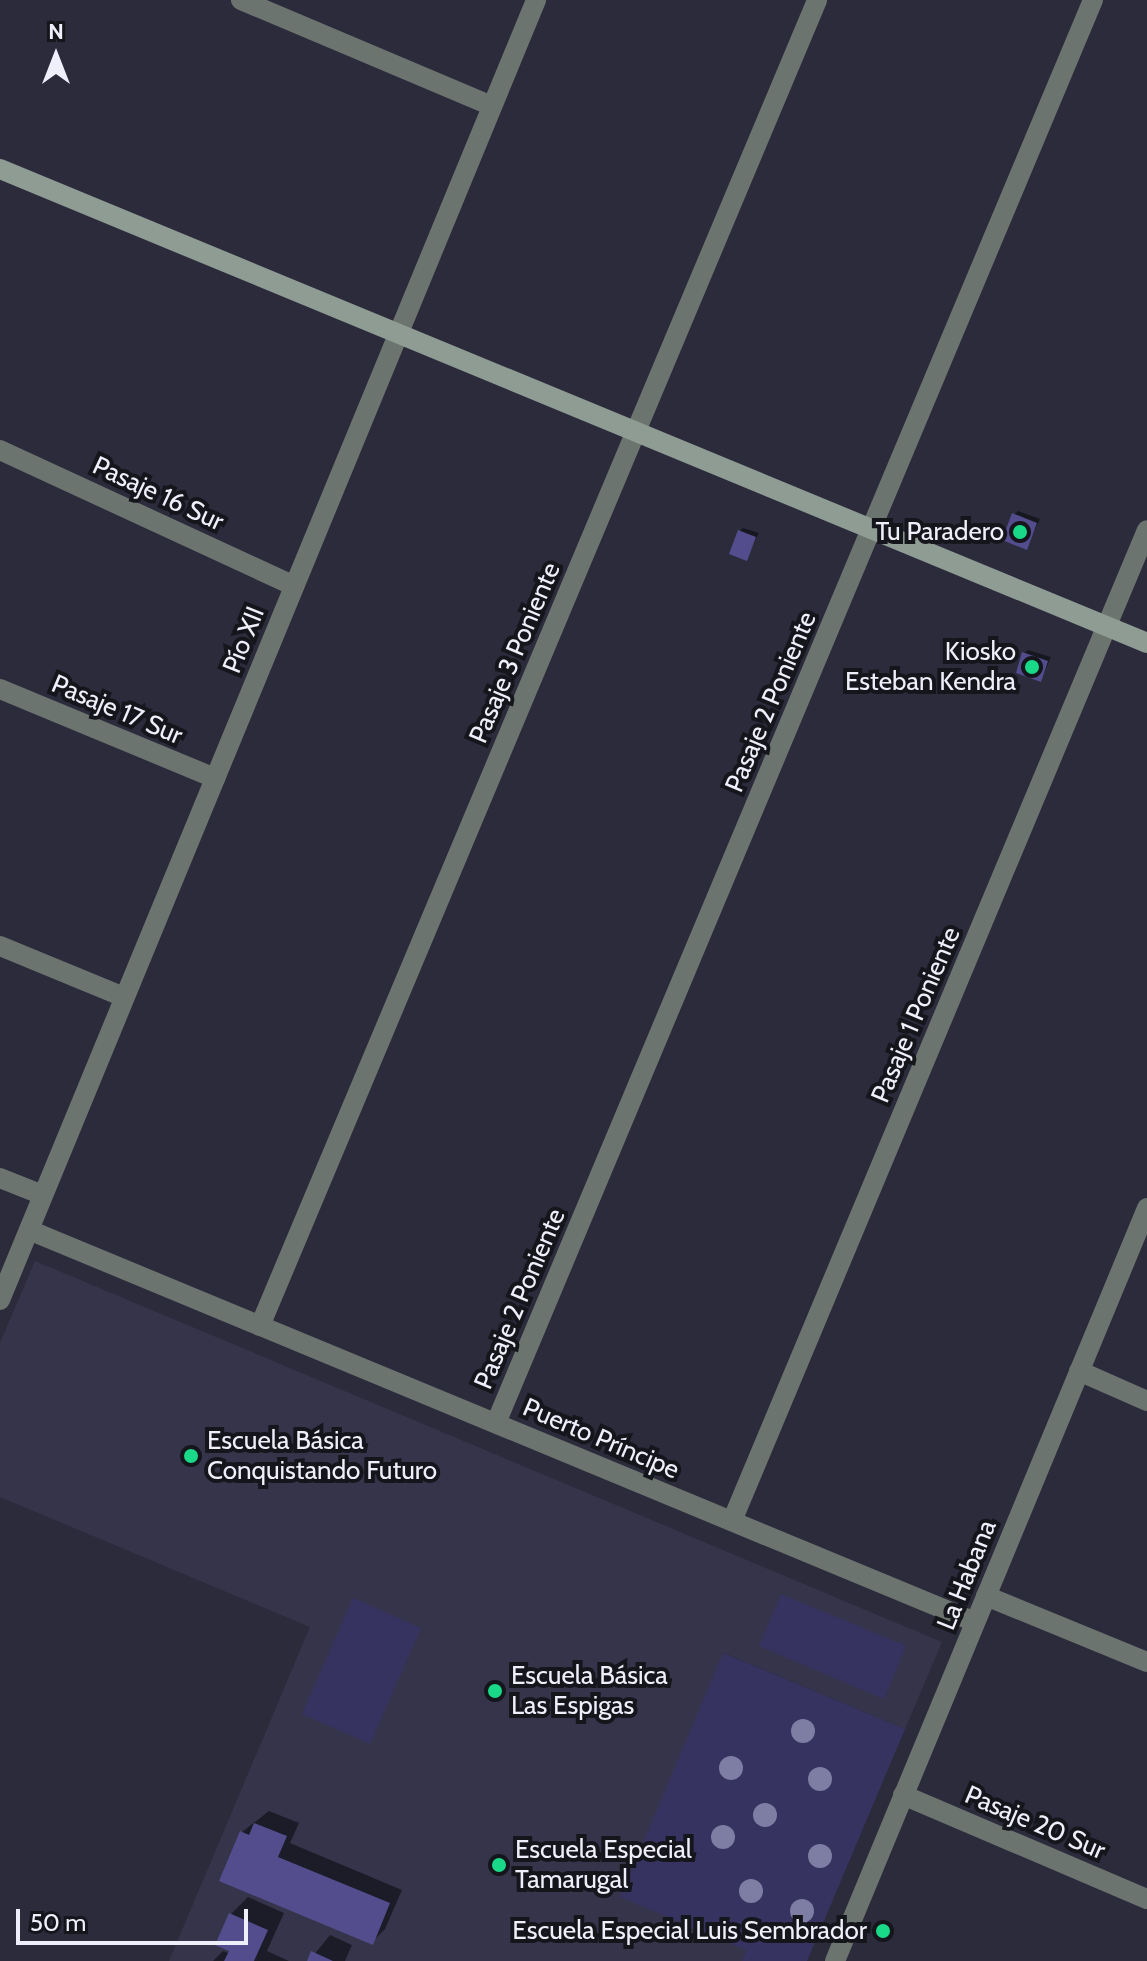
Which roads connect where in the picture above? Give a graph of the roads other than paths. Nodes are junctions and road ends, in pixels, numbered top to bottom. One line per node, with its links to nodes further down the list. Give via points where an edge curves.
1 (241, 0): 5 (street)
2 (536, 0): 5 (street, Pío XII)
3 (817, 0): 8 (street, Pasaje 3 Poniente)
4 (1093, 0): 10 (street, Pasaje 2 Poniente)
5 (492, 106): 7 (street, Pío XII)
6 (0, 169): 7 (main road)
7 (398, 334): 8 (main road); 12 (street, Pío XII)
8 (636, 432): 10 (main road); 24 (street, Pasaje 3 Poniente)
9 (0, 450): 12 (street, Pasaje 16 Sur)
10 (871, 529): 13 (main road); 27 (street, Pasaje 2 Poniente)
11 (1147, 530): 13 (street, Pasaje 1 Poniente)
12 (294, 586): 16 (street, Pío XII)
13 (1106, 627): 14 (main road); 28 (street, Pasaje 1 Poniente)
14 (1147, 643)
15 (0, 689): 16 (street, Pasaje 17 Sur)
16 (215, 778): 18 (street, Pío XII)
17 (0, 946): 18 (street)
18 (124, 997): 20 (street, Pío XII)
19 (0, 1178): 20 (street)
20 (43, 1195): 22 (street, Pío XII)
21 (1147, 1208): 25 (street, La Habana)
22 (29, 1230): 23 (street, Pío XII); 24 (street, Puerto Príncipe)
23 (0, 1300)
24 (260, 1326): 27 (street, Puerto Príncipe)
25 (1079, 1371): 26 (street); 29 (street, La Habana)
26 (1147, 1401)
27 (496, 1423): 28 (street, Puerto Príncipe)
28 (732, 1521): 30 (street, Puerto Príncipe)
29 (986, 1596): 30 (street, La Habana); 31 (street)
30 (975, 1622): 32 (street, La Habana)
31 (1147, 1662)
32 (903, 1795): 33 (street, Pasaje 20 Sur); 34 (street, La Habana)
33 (1147, 1899)
34 (835, 1961)

